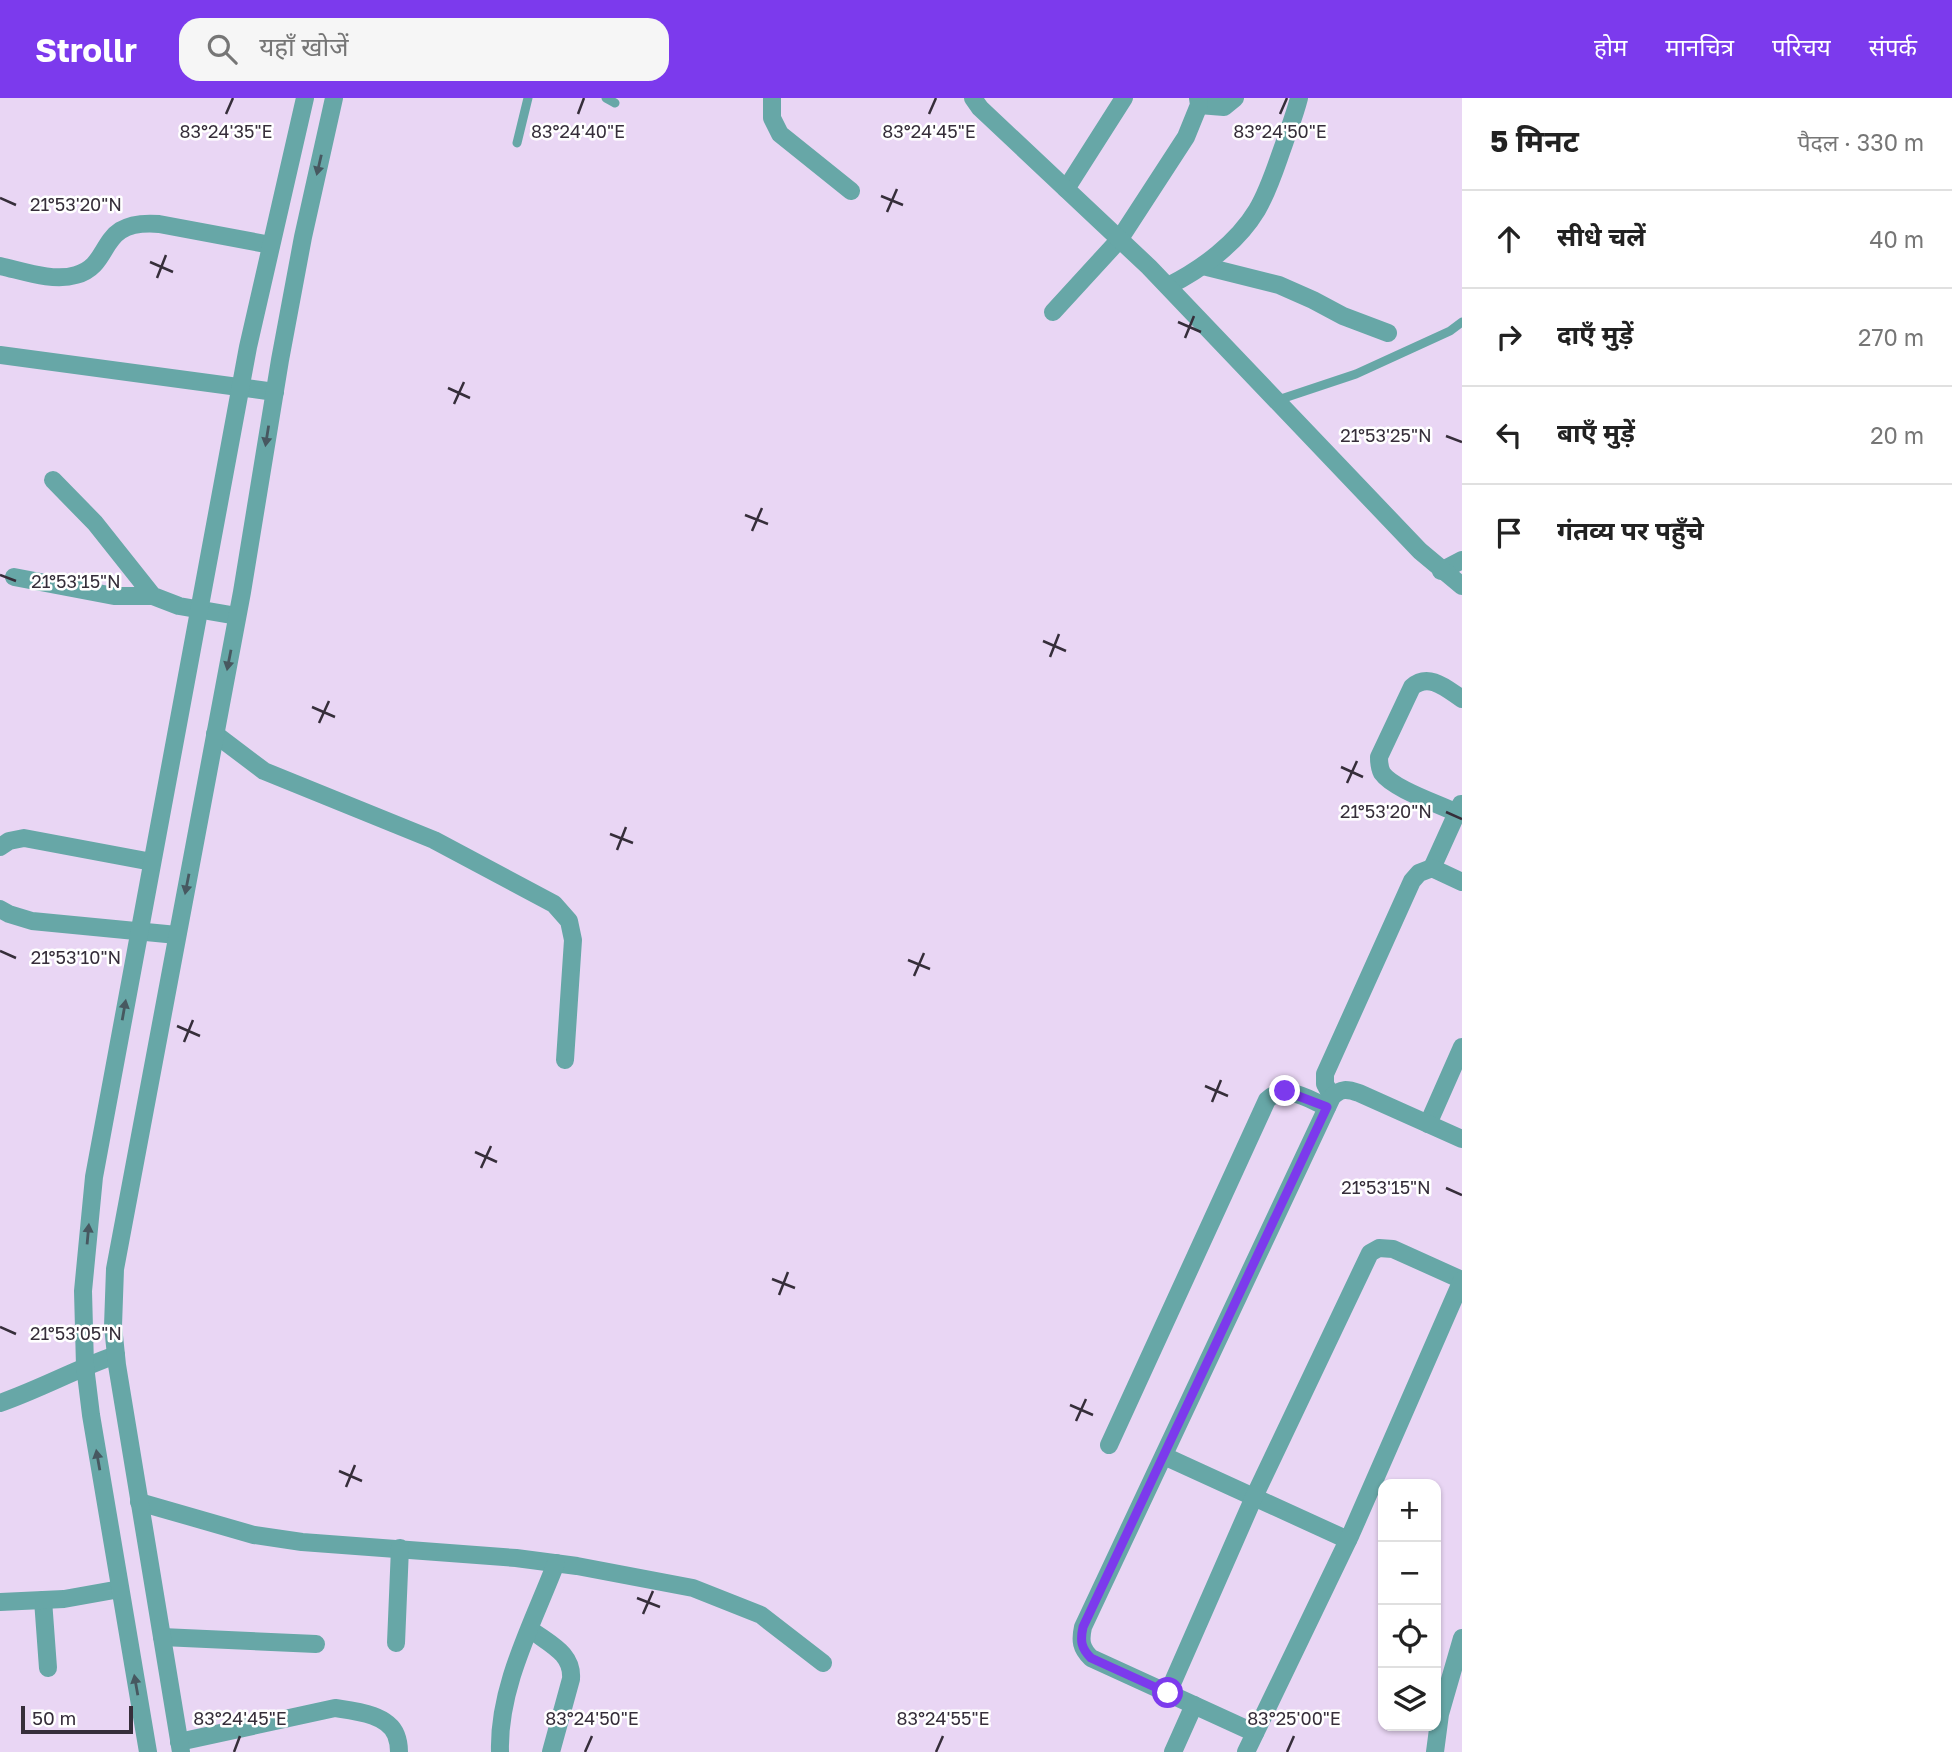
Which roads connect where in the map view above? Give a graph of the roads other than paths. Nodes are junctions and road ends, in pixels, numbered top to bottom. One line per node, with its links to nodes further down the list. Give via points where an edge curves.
1 (305, 98): 14 (street)
2 (334, 98): 23 (street, one-way to 23)
3 (528, 98): 10 (lane)
4 (772, 98): 12 (street, via 772,118 780,134)
5 (973, 98): 11 (street)
6 (1235, 98): 9 (street, via 1224,107)
7 (1299, 98): 16 (street, via 1257,209)
8 (1122, 99): 11 (street)
9 (1198, 102): 13 (street, via 1186,136)
10 (517, 143)
11 (1066, 188): 13 (street)
12 (851, 191)
13 (1119, 240): 17 (street); 18 (street)
14 (271, 245): 15 (street, via 141,222 125,226 113,236 92,266 80,274 53,277); 22 (street)
15 (0, 266)
16 (1203, 266): 17 (street); 20 (street, via 1279,285)
17 (1168, 286): 24 (street)
18 (1053, 312)
19 (1462, 322): 24 (lane, via 1356,374)
20 (1388, 333)
21 (0, 355): 22 (street)
22 (241, 386): 23 (street); 31 (street)
23 (275, 392): 32 (street, one-way to 32)
24 (1278, 400): 27 (street)
25 (52, 480): 30 (street, via 95,523)
26 (1462, 560): 27 (street)
27 (1441, 571): 29 (street)
28 (14, 577): 30 (street, via 114,596)
29 (1462, 586)
30 (153, 596): 31 (street)
31 (199, 610): 32 (street); 37 (street)
32 (237, 616): 34 (street, one-way to 34)
33 (1462, 699): 35 (street, via 1439,684 1417,683 1379,757 1384,776)
34 (215, 734): 42 (street, one-way to 42); 44 (street, via 264,771 434,840 554,904 569,920 573,940)
35 (1460, 808): 38 (street)
36 (0, 847): 37 (street, via 24,838)
37 (152, 862): 41 (street)
38 (1432, 868): 39 (street); 45 (street, via 1412,881 1332,1056 1325,1074)
39 (1462, 882)
40 (0, 909): 41 (street, via 32,921)
41 (139, 932): 42 (street); 50 (street, one-way to 41, via 83,1291 94,1177)
42 (177, 935): 49 (street, via 115,1269)
43 (1462, 1047): 46 (street)
44 (565, 1060)
45 (1329, 1102): 46 (street, via 1346,1089); 52 (street, via 1285,1091 1267,1100); 53 (street)
46 (1428, 1124): 47 (street)
47 (1462, 1139)
48 (1462, 1280): 54 (street, via 1393,1249 1370,1253); 56 (street)
49 (116, 1355): 50 (street); 55 (street)
50 (85, 1366): 51 (street); 59 (street, one-way to 50)
51 (0, 1403)
52 (1109, 1445)
53 (1164, 1456): 54 (street); 69 (street, via 1083,1627 1081,1640 1083,1651 1091,1658)
54 (1254, 1497): 56 (street); 69 (street)
55 (139, 1502): 57 (street, via 254,1535); 63 (street)
56 (1348, 1540): 71 (street)
57 (400, 1548): 58 (street); 65 (street)
58 (556, 1563): 62 (street); 67 (street, via 692,1588 733,1603 761,1615)
59 (120, 1589): 60 (street); 73 (street, one-way to 59)
60 (43, 1600): 61 (street); 68 (street)
61 (0, 1602)
62 (530, 1629): 75 (street, via 503,1709); 76 (street, via 566,1656 572,1667)
63 (162, 1637): 66 (street); 72 (street)
64 (1462, 1638): 79 (street, via 1440,1714)
65 (396, 1643)
66 (316, 1644)
67 (823, 1663)
68 (48, 1668)
69 (1168, 1693): 70 (street)
70 (1194, 1705): 71 (street); 77 (street)
71 (1255, 1733): 78 (street)
72 (180, 1747): 74 (street, via 335,1708 384,1721 396,1733)
73 (148, 1752)
74 (400, 1752)
75 (500, 1752)
76 (551, 1752)
77 (1173, 1752)
78 (1246, 1752)
79 (1435, 1752)

